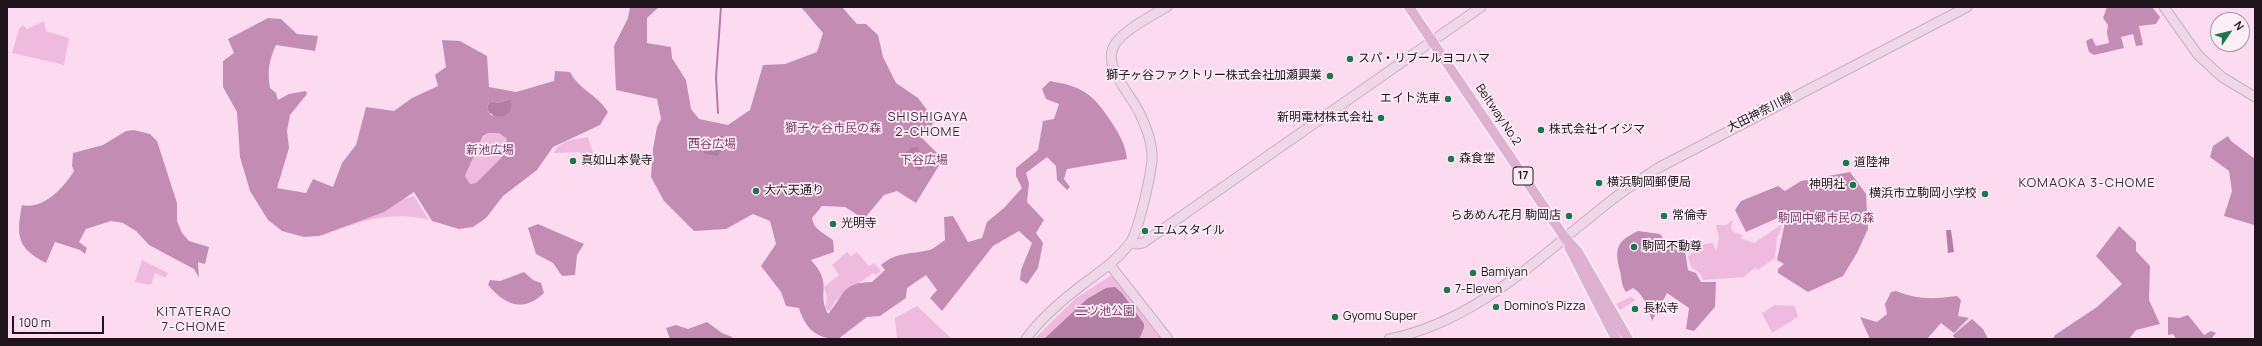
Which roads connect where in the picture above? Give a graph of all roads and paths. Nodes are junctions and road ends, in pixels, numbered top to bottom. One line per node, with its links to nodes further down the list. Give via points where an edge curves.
1 (1409, 7): 6 (main road, Beltway No.2 / 17)
2 (1481, 7): 6 (main road)
3 (1967, 7): 8 (main road, 大田神奈川線, via 1658,168 1614,198)
4 (2164, 7): 7 (main road, via 2198,56 2222,77)
5 (1163, 8): 9 (main road, via 1123,35 1113,48 1111,56 1116,73 1145,126 1152,160)
6 (1433, 42): 8 (main road, Beltway No.2 / 17); 9 (main road, via 1143,243)
7 (2255, 98)
8 (1566, 238): 13 (main road, 大田神奈川線, via 1480,303 1442,322 1409,335); 14 (main road, Beltway No.2 / 17); 15 (main road, Beltway No.2 / 17, via 1578,252)
9 (1131, 242): 10 (main road)
10 (1110, 265): 11 (main road, via 1045,316); 12 (main road)
11 (1026, 339)
12 (1168, 339)
13 (1389, 339)
14 (1616, 339)
15 (1628, 339)

